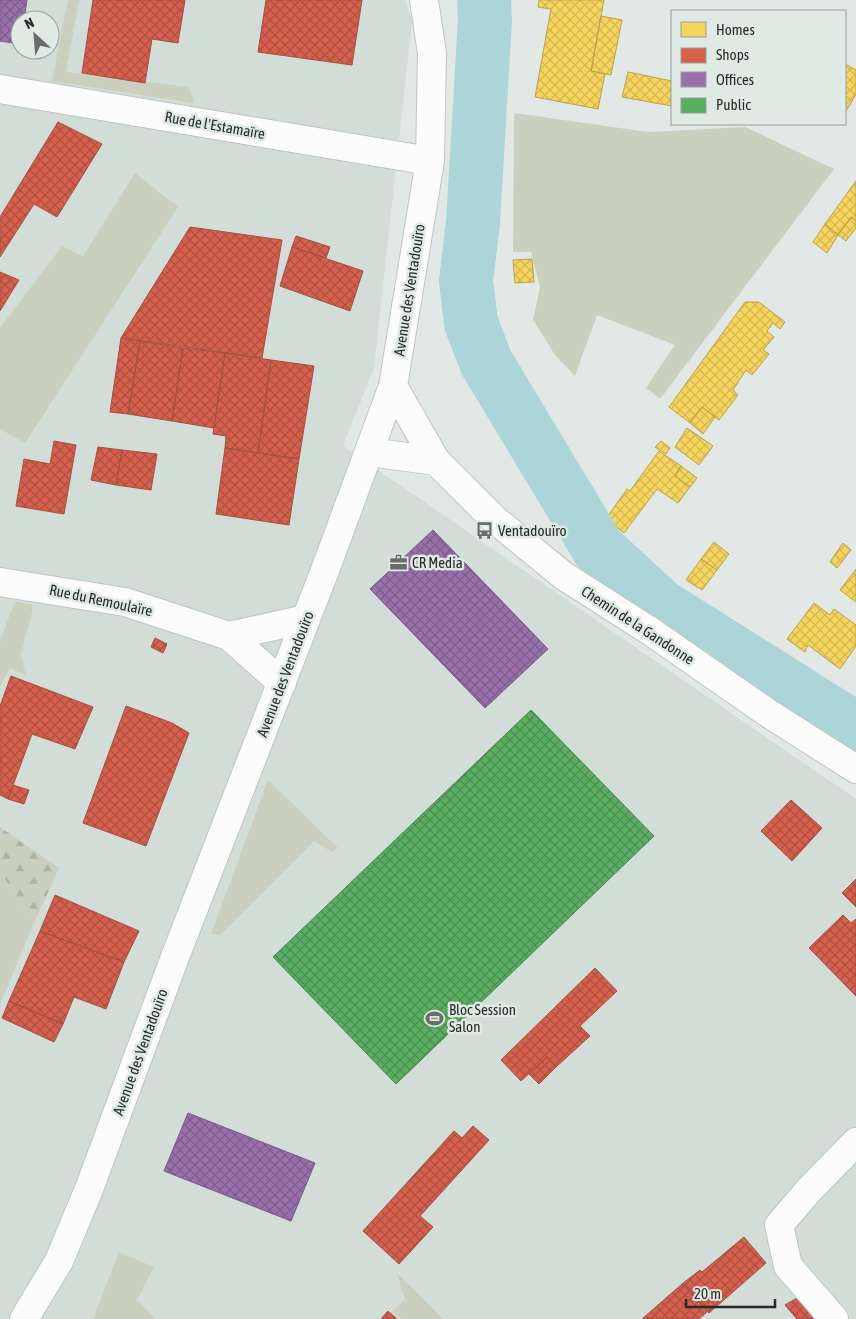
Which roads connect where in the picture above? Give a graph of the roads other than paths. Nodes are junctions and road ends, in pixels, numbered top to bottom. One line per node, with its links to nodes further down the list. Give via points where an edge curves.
1 (424, 0): 3 (street, Avenue des Ventadouïro, via 432,53)
2 (0, 89): 3 (street, Rue de l'Estamaïre)
3 (430, 161): 4 (street, Avenue des Ventadouïro)
4 (393, 386): 5 (street, Avenue des Ventadouïro); 6 (street, Chemin de la Gandonne)
5 (369, 452): 6 (street); 8 (street, Avenue des Ventadouïro)
6 (436, 461): 11 (street, Chemin de la Gandonne, via 494,520 564,576 650,630 768,714)
7 (0, 582): 9 (street, Rue du Remoulaïre, via 125,602)
8 (306, 619): 9 (street); 10 (street, Avenue des Ventadouïro)
9 (229, 636): 10 (street, Rue du Remoulaïre)
10 (282, 683): 13 (street, Avenue des Ventadouïro, via 175,957 90,1189 59,1261)
11 (856, 768)
12 (856, 1142): 14 (street, via 779,1225 788,1266)
13 (24, 1319)
14 (834, 1319)

